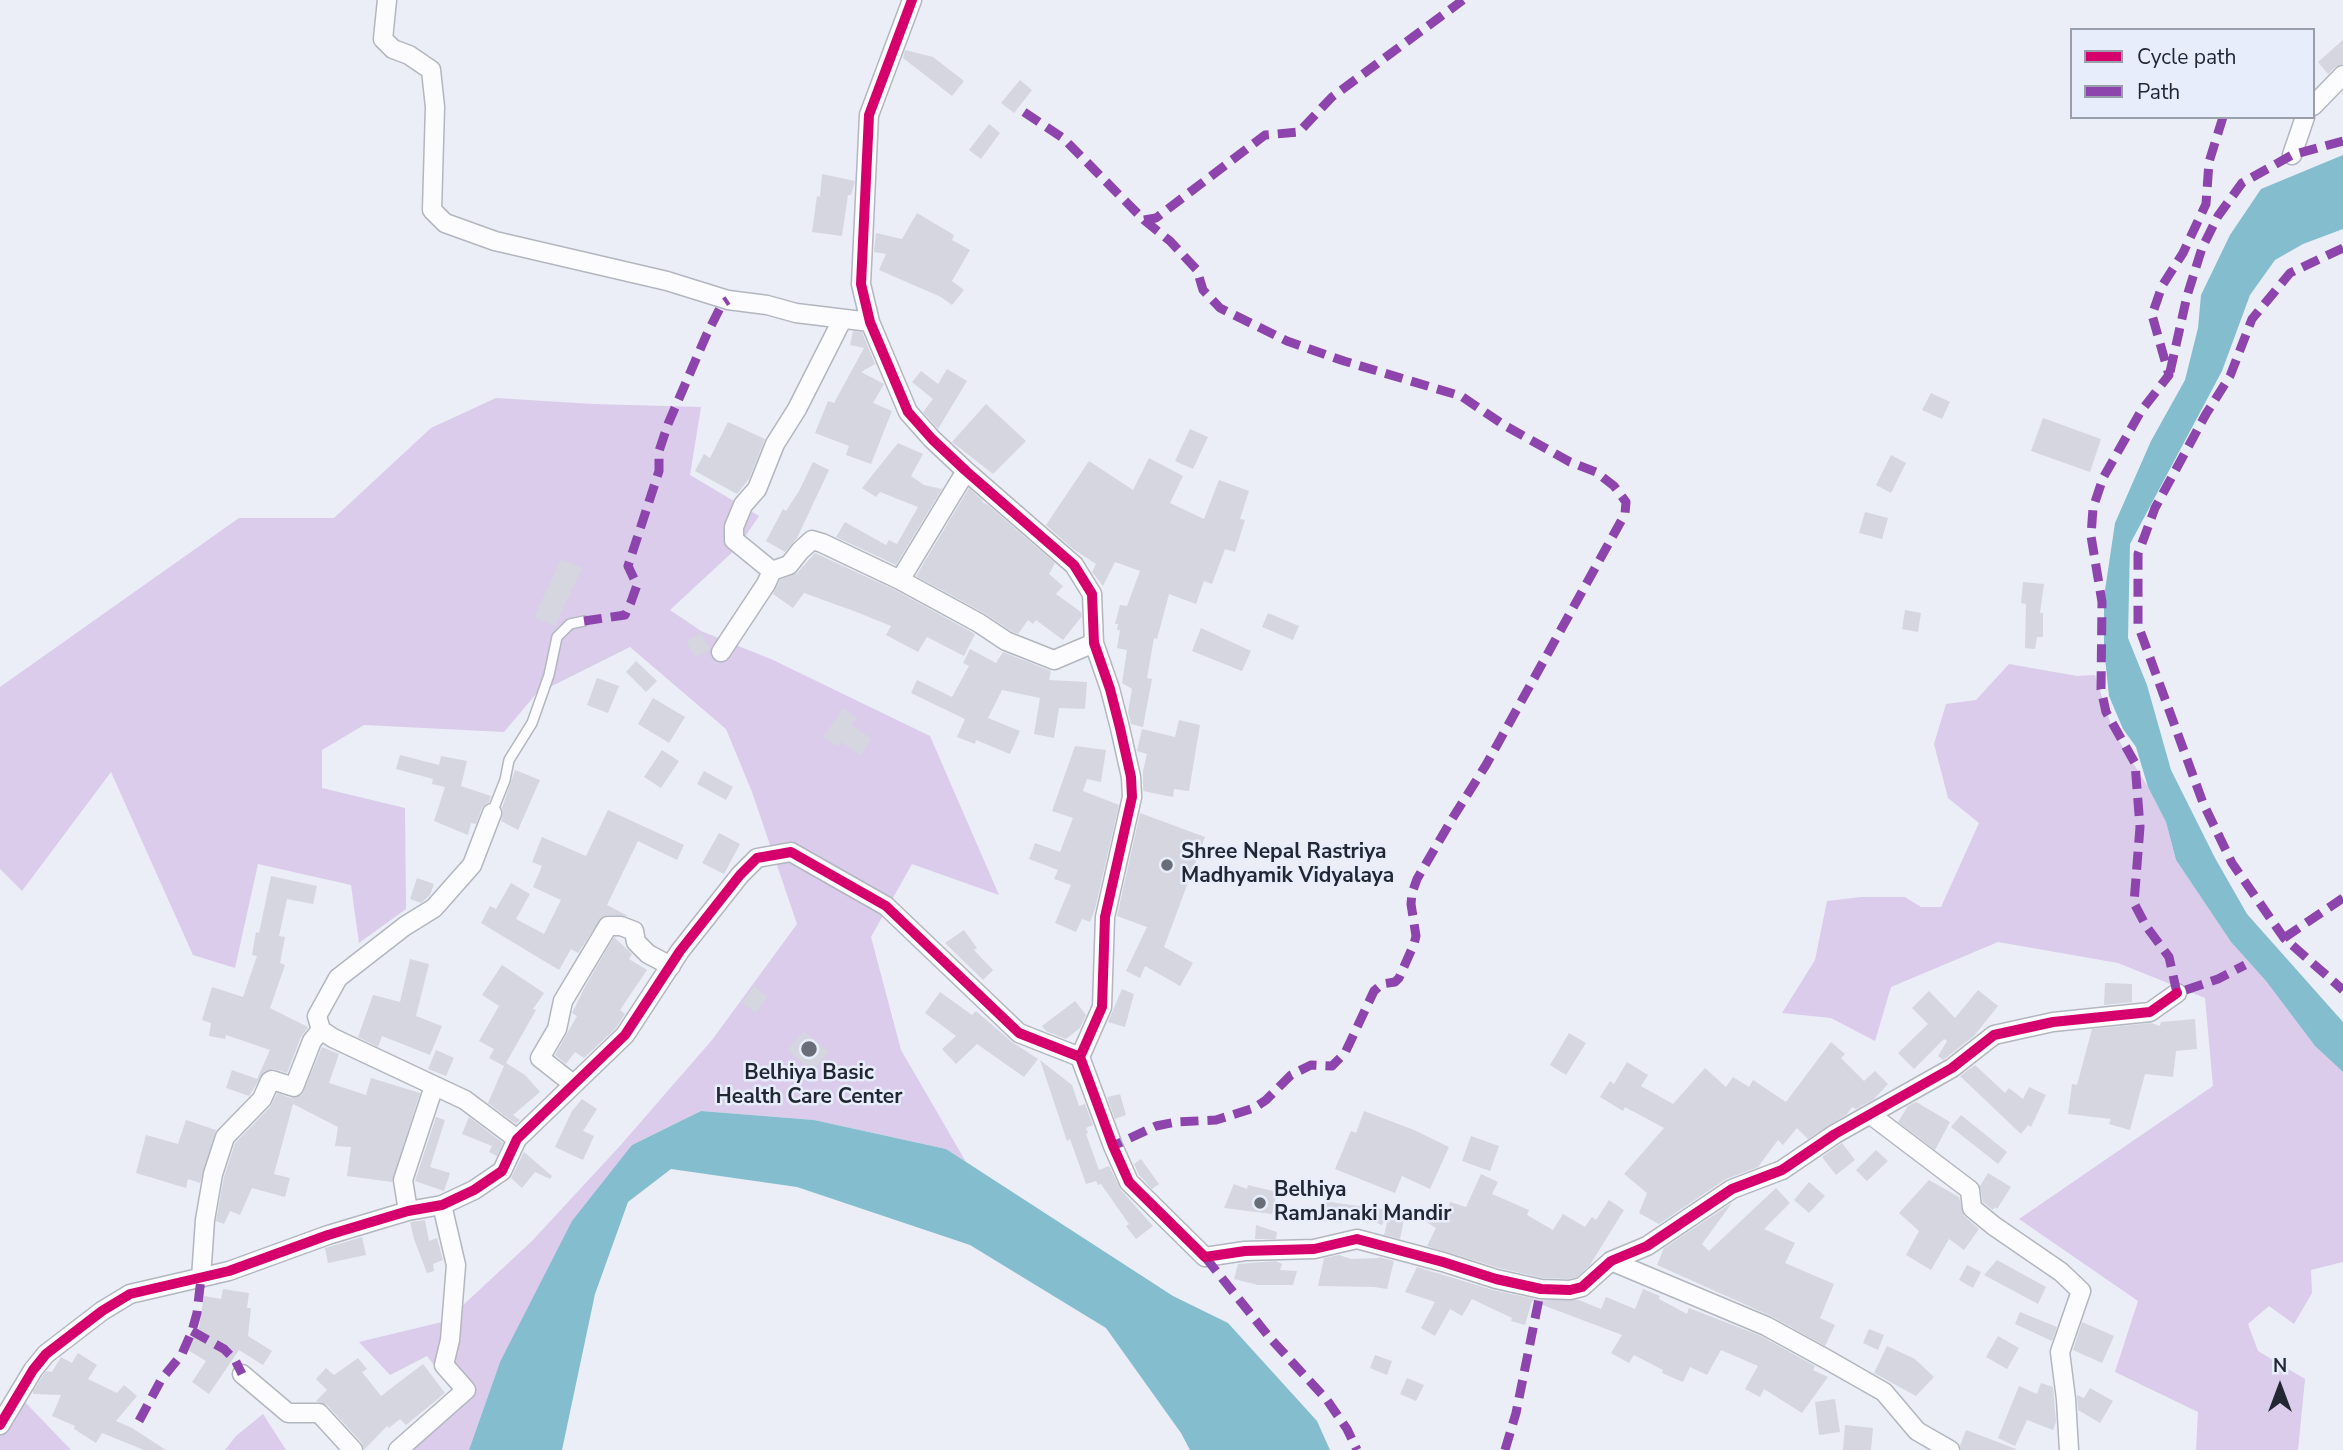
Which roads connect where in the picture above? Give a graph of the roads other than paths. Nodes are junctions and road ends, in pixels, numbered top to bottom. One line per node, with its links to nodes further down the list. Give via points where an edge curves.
1 (387, 0): 7 (street, via 383,39 431,70 435,107 432,210 445,223 728,300)
2 (912, 0): 8 (street, via 869,115 861,284)
3 (2343, 75): 4 (street)
4 (2315, 104)
5 (2304, 119): 6 (street)
6 (2292, 155)
7 (842, 320): 8 (street); 10 (street, via 734,527 734,540)
8 (870, 321): 9 (street, via 908,412)
9 (966, 471): 11 (street); 13 (street, via 1074,565 1092,594)
10 (772, 571): 11 (street, via 789,565 812,540); 14 (street)
11 (900, 580): 13 (street, via 1006,642 1054,660)
12 (584, 621): 15 (lane, via 570,624 558,637 532,723 509,760)
13 (1094, 643): 19 (street, via 1120,728 1132,797 1105,917 1102,1007)
14 (721, 652)
15 (492, 813): 18 (street, via 472,864 434,908 338,978 317,1016)
16 (671, 966): 19 (street, via 740,874 757,858 791,852 886,906 1018,1033); 20 (street, via 625,1035); 20 (street, via 648,954 636,942 634,931 608,926 563,1001 557,1029 540,1058)
17 (2177, 993): 22 (street, via 2150,1012 1994,1035 1952,1068)
18 (321, 1030): 21 (street); 27 (street, via 294,1087 270,1081 262,1098 225,1136 205,1220)
19 (1080, 1057): 26 (street, via 1129,1182 1205,1257 1314,1249 1357,1239 1496,1279 1570,1290 1582,1287)
20 (573, 1084): 23 (street)
21 (434, 1086): 23 (street, via 465,1100); 25 (street, via 403,1180)
22 (1871, 1115): 26 (street, via 1782,1170 1732,1189 1647,1246); 33 (street, via 1970,1190 1972,1208 1979,1214 2081,1291 2060,1352)
23 (517, 1139): 24 (street, via 502,1171)
24 (442, 1205): 25 (street); 31 (street, via 456,1265 444,1365 466,1390)
25 (408, 1211): 27 (street)
26 (1611, 1261): 32 (street, via 1766,1326 1828,1360 1884,1392 1917,1431)
27 (201, 1278): 29 (street, via 130,1294 102,1311 46,1354)
28 (242, 1374): 30 (street, via 288,1413 319,1413)
29 (0, 1425)
30 (353, 1450)
31 (398, 1450)
32 (1950, 1450)
33 (2069, 1450)

